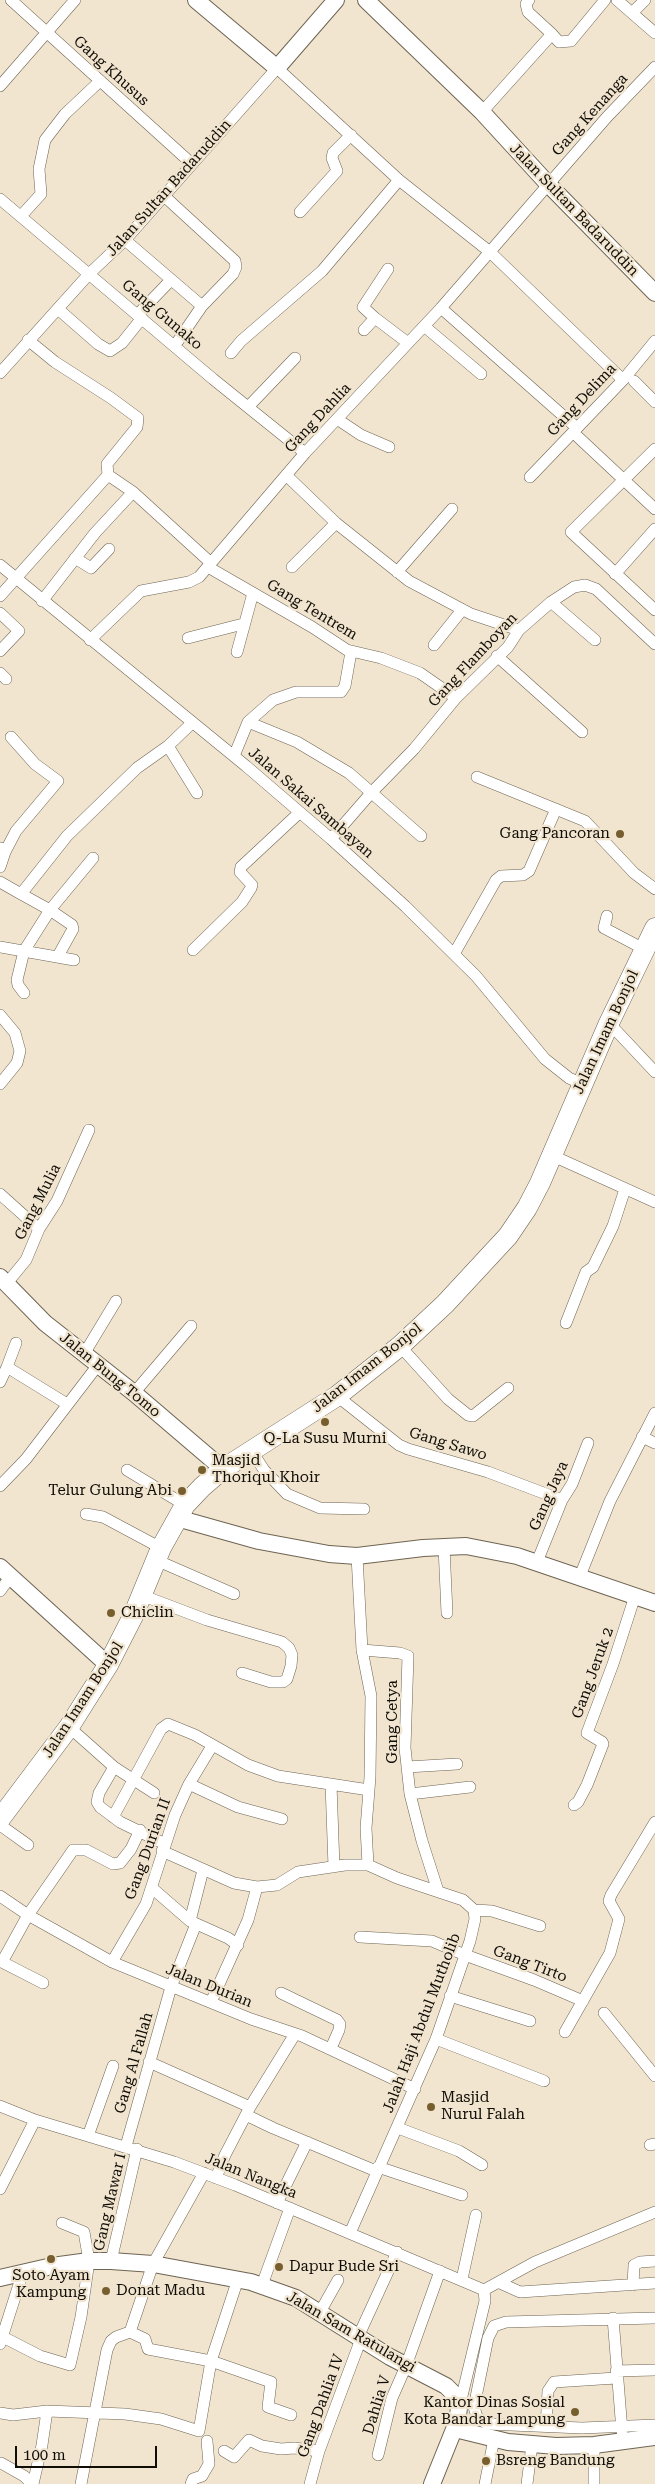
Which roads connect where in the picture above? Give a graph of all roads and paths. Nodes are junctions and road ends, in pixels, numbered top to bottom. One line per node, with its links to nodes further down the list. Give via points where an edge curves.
1 (11, 0): 12 (street, Gang Khusus)
2 (75, 0): 12 (street)
3 (196, 0): 15 (street)
4 (336, 0): 15 (street, Jalan Sultan Badaruddin)
5 (366, 0): 18 (street, Jalan Sultan Badaruddin)
6 (529, 0): 13 (street, via 526,4 528,12)
7 (605, 0): 13 (street, via 570,41 559,42)
8 (617, 0): 10 (street)
9 (644, 0): 10 (street)
10 (632, 13): 11 (street)
11 (655, 33)
12 (47, 34): 16 (street, Gang Khusus); 17 (street)
13 (552, 34): 18 (street)
14 (655, 67): 22 (street, Gang Kenanga)
15 (276, 68): 19 (street); 20 (street, Jalan Sultan Badaruddin)
16 (100, 81): 20 (street, Gang Khusus); 26 (street, via 65,114 45,140 39,169 41,194)
17 (0, 86)
18 (482, 112): 22 (street, Jalan Sultan Badaruddin)
19 (351, 136): 21 (street); 25 (street, via 333,153 336,170)
20 (191, 163): 23 (street, Jalan Sultan Badaruddin)
21 (399, 180): 28 (street); 44 (street, via 322,271)
22 (548, 184): 28 (street, Gang Dahlia); 32 (street, Jalan Sultan Badaruddin)
23 (163, 195): 27 (street, Jalan Sultan Badaruddin); 33 (street, via 235,261 233,274)
24 (0, 199): 26 (street, Gang Gunako)
25 (300, 212)
26 (21, 216): 30 (street, Gang Gunako)
27 (125, 240): 30 (street, Jalan Sultan Badaruddin); 31 (street)
28 (490, 252): 34 (street, Gang Dahlia); 48 (street)
29 (388, 270): 37 (street, via 363,307)
30 (89, 274): 35 (street, Jalan Sultan Badaruddin); 36 (street, Gang Gunako)
31 (171, 280): 33 (street); 36 (street)
32 (655, 293)
33 (202, 306): 41 (street)
34 (441, 308): 38 (street, Gang Dahlia); 52 (street)
35 (58, 309): 36 (street, via 98,344 110,350 122,342); 40 (street, Jalan Sultan Badaruddin)
36 (142, 315): 50 (street, Gang Gunako)
37 (375, 318): 39 (street); 43 (street)
38 (424, 326): 43 (street, Gang Dahlia); 47 (street)
39 (364, 330)
40 (28, 340): 46 (street, Jalan Sultan Badaruddin); 56 (street, via 54,362 138,418 137,426 107,464)
41 (178, 341)
42 (655, 341): 48 (street, Gang Delima)
43 (408, 343): 51 (street, Gang Dahlia)
44 (231, 353)
45 (295, 358): 50 (street)
46 (0, 373)
47 (481, 374)
48 (628, 380): 49 (street); 52 (street, Gang Delima)
49 (655, 402)
50 (249, 406): 55 (street, Gang Gunako)
51 (337, 419): 53 (street, via 361,435); 55 (street, Gang Dahlia)
52 (578, 433): 58 (street, Gang Delima); 59 (street)
53 (389, 447)
54 (655, 448): 59 (street)
55 (305, 453): 57 (street, Gang Dahlia)
56 (108, 475): 60 (street, Gang Tentrem); 72 (street)
57 (286, 475): 63 (street); 68 (street, Gang Dahlia)
58 (530, 478)
59 (624, 480): 62 (street); 71 (street, via 571,532)
60 (133, 492): 66 (street); 68 (street, Gang Tentrem)
61 (452, 509): 70 (street)
62 (655, 509)
63 (336, 523): 69 (street); 70 (street)
64 (655, 529): 71 (street)
65 (109, 549): 66 (street, via 91,568)
66 (75, 558): 75 (street)
67 (0, 565): 72 (street, Jalan Sakai Sambayan)
68 (209, 565): 73 (street, Gang Tentrem); 83 (street, Gang Dahlia, via 189,582 141,591)
69 (292, 567)
70 (397, 572): 77 (street, via 429,594)
71 (615, 574): 78 (street)
72 (16, 578): 74 (street); 75 (street, Jalan Sakai Sambayan)
73 (253, 593): 80 (street); 89 (street, Gang Tentrem)
74 (0, 596)
75 (42, 601): 83 (street, Jalan Sakai Sambayan)
76 (551, 602): 81 (street, Gang Flamboyan); 84 (street); 85 (street, Gang Flamboyan, via 574,587 591,586)
77 (462, 610): 81 (street); 86 (street)
78 (655, 610)
79 (0, 613): 87 (street, via 19,631)
80 (243, 624): 82 (street); 88 (street)
81 (519, 630): 90 (street, Gang Flamboyan, via 508,647)
82 (188, 638)
83 (90, 640): 93 (street, Jalan Sakai Sambayan)
84 (594, 640)
85 (655, 644)
86 (434, 645)
87 (0, 651)
88 (236, 652)
89 (351, 652): 91 (street, Gang Tentrem, via 381,658 420,673); 92 (street, via 341,692 296,692 279,697 263,706)
90 (497, 656): 91 (street, Gang Flamboyan); 94 (street)
91 (456, 698): 100 (street, Gang Flamboyan, via 414,749)
92 (248, 722): 97 (street); 100 (street, via 297,742 349,773)
93 (192, 723): 96 (street); 97 (street, Jalan Sakai Sambayan)
94 (582, 732)
95 (11, 737): 105 (street, via 35,764 58,781)
96 (168, 746): 99 (street); 110 (street, via 137,768 67,836)
97 (234, 756): 102 (street, Jalan Sakai Sambayan)
98 (477, 777): 101 (street)
99 (197, 793)
100 (371, 793): 103 (street); 104 (street, Gang Flamboyan)
101 (556, 809): 109 (street, via 585,821 634,873); 118 (street, via 529,871 523,875 501,876 496,880)
102 (300, 813): 104 (street, Jalan Sakai Sambayan); 116 (street, via 241,867 240,872 252,888)
103 (421, 836)
104 (331, 839): 118 (street, Jalan Sakai Sambayan)
105 (3, 849): 107 (street)
106 (93, 858): 111 (street)
107 (0, 867)
108 (0, 882): 110 (street)
109 (655, 889)
110 (21, 894): 111 (street)
111 (50, 910): 117 (street); 119 (street, via 72,925)
112 (607, 916): 115 (street, via 604,928)
113 (655, 928): 115 (highway, Jalan Imam Bonjol)
114 (0, 947): 117 (street)
115 (644, 949): 123 (highway, Jalan Imam Bonjol)
116 (193, 950)
117 (24, 951): 119 (street); 121 (street, via 17,980)
118 (454, 954): 126 (street, Jalan Sakai Sambayan, via 545,1059)
119 (58, 956): 120 (street)
120 (74, 960)
121 (24, 993)
122 (0, 1015): 125 (street, via 15,1033 20,1051 17,1063)
123 (609, 1023): 124 (street); 126 (highway, Jalan Imam Bonjol)
124 (655, 1072)
125 (0, 1084)
126 (582, 1084): 128 (highway, Jalan Imam Bonjol)
127 (89, 1130): 132 (street, Gang Mulia, via 56,1201)
128 (551, 1155): 129 (street); 138 (highway, Jalan Imam Bonjol, via 527,1208 508,1236 445,1304)
129 (625, 1188): 131 (street); 135 (street, via 613,1226 593,1267 586,1272)
130 (0, 1194): 132 (street)
131 (655, 1202)
132 (39, 1229): 133 (street, Gang Mulia, via 26,1260)
133 (3, 1280): 139 (street, Jalan Bung Tomo, via 45,1324)
134 (116, 1301): 139 (street)
135 (566, 1323)
136 (191, 1326): 144 (street)
137 (16, 1343): 141 (street)
138 (400, 1346): 143 (street, via 448,1399 471,1416); 145 (highway, Jalan Imam Bonjol)
139 (84, 1354): 140 (street, Jalan Bung Tomo)
140 (98, 1365): 144 (street, Jalan Bung Tomo); 146 (street)
141 (7, 1367): 142 (street); 146 (street)
142 (0, 1382)
143 (508, 1388)
144 (134, 1393): 152 (street, Jalan Bung Tomo)
145 (337, 1396): 151 (highway, Jalan Imam Bonjol); 155 (street, Gang Sawo, via 399,1445 488,1472)
146 (67, 1404): 154 (street, via 26,1459)
147 (655, 1413): 148 (street)
148 (642, 1438): 150 (street); 164 (street, via 610,1501)
149 (588, 1443): 155 (street, Gang Jaya)
150 (655, 1444)
151 (251, 1450): 152 (highway, Jalan Imam Bonjol); 156 (street, via 264,1470 287,1494 320,1508)
152 (224, 1469): 157 (highway, Jalan Imam Bonjol, via 202,1486)
153 (127, 1470): 157 (street)
154 (0, 1486)
155 (562, 1500): 162 (street, Gang Jaya)
156 (364, 1509)
157 (181, 1511): 160 (highway, Jalan Imam Bonjol); 161 (street, via 278,1546)
158 (86, 1514): 160 (street, via 103,1517)
159 (444, 1547): 161 (street); 162 (street, via 466,1546); 170 (street)
160 (158, 1554): 166 (street); 167 (highway, Jalan Imam Bonjol)
161 (357, 1556): 171 (street)
162 (537, 1562): 164 (street)
163 (5, 1571): 165 (street); 172 (street)
164 (580, 1576): 168 (street)
165 (0, 1591)
166 (234, 1594)
167 (141, 1595): 172 (highway, Jalan Imam Bonjol); 173 (street, via 207,1620 282,1642 292,1655 292,1666 283,1682 271,1682)
168 (635, 1596): 169 (street); 186 (street, Gang Jeruk 2, via 587,1733 603,1744 587,1785)
169 (655, 1603)
170 (447, 1613)
171 (362, 1650): 178 (street, Gang Cetya, via 408,1656); 183 (street, via 371,1696)
172 (108, 1665): 174 (highway, Jalan Imam Bonjol)
173 (242, 1673)
174 (69, 1727): 177 (street); 188 (highway, Jalan Imam Bonjol)
175 (212, 1746): 179 (street, via 168,1724 161,1730); 180 (street, Gang Durian II); 181 (street, via 278,1776)
176 (457, 1764): 178 (street)
177 (114, 1767): 179 (street); 187 (street, via 97,1802)
178 (407, 1768): 185 (street, Gang Cetya)
179 (133, 1780): 184 (street); 187 (street)
180 (189, 1784): 189 (street, via 238,1807); 194 (street, Gang Durian II)
181 (330, 1784): 183 (street); 196 (street)
182 (470, 1786): 185 (street)
183 (369, 1790): 195 (street)
184 (154, 1793)
185 (410, 1794): 200 (street, Gang Cetya)
186 (574, 1805)
187 (112, 1817): 192 (street)
188 (0, 1819)
189 (282, 1819)
190 (655, 1822): 215 (street, via 611,1895 609,1901 617,1913 617,1927 610,1953)
191 (0, 1825): 193 (street)
192 (140, 1830): 194 (street); 203 (street, via 120,1863 113,1864 86,1850 73,1850)
193 (28, 1845)
194 (164, 1848): 197 (street); 199 (street, Gang Durian II)
195 (368, 1865): 196 (street); 200 (street)
196 (334, 1867): 198 (street, via 298,1872 276,1885)
197 (203, 1870): 198 (street, via 234,1883); 204 (street, Gang Al Fallah)
198 (257, 1887): 207 (street, via 254,1905)
199 (152, 1888): 204 (street); 210 (street, Gang Durian II)
200 (438, 1890): 202 (street, via 463,1900)
201 (2, 1900): 203 (street, Jalan Durian)
202 (474, 1910): 205 (street, via 492,1911); 208 (street, Jalah Haji Abdul Mutholib, via 473,1930)
203 (28, 1915): 209 (street); 210 (street, Jalan Durian)
204 (193, 1923): 207 (street); 212 (street, Gang Al Fallah)
205 (540, 1926)
206 (360, 1937): 208 (street, Gang Tirto, via 421,1939)
207 (238, 1945): 216 (street)
208 (465, 1955): 214 (street, Jalah Haji Abdul Mutholib); 215 (street, Gang Tirto)
209 (1, 1961): 211 (street)
210 (112, 1962): 212 (street, Jalan Durian)
211 (43, 1983)
212 (171, 1988): 216 (street, Jalan Durian); 223 (street, Gang Al Fallah)
213 (281, 1992): 222 (street, via 337,2020 339,2030)
214 (450, 1996): 218 (street); 221 (street, Jalah Haji Abdul Mutholib)
215 (583, 2001): 219 (street)
216 (211, 2002): 220 (street, Jalan Durian)
217 (604, 2013): 225 (street)
218 (530, 2021)
219 (565, 2032)
220 (294, 2034): 222 (street, Jalan Durian); 229 (street)
221 (436, 2038): 226 (street); 227 (street, Jalah Haji Abdul Mutholib)
222 (331, 2048): 227 (street, Jalan Durian)
223 (149, 2062): 229 (street); 234 (street, Gang Al Fallah)
224 (113, 2066): 232 (street)
225 (655, 2076)
226 (544, 2081)
227 (415, 2089): 231 (street, Jalah Haji Abdul Mutholib)
228 (0, 2106): 230 (street, Jalan Nangka)
229 (248, 2111): 233 (street); 238 (street)
230 (35, 2120): 232 (street, Jalan Nangka); 239 (street)
231 (398, 2128): 235 (street, via 459,2151); 236 (street, Jalah Haji Abdul Mutholib)
232 (88, 2136): 234 (street, Jalan Nangka)
233 (307, 2142): 236 (street); 241 (street)
234 (132, 2148): 237 (street, Jalan Nangka); 249 (street, Gang Mawar I)
235 (482, 2164)
236 (377, 2169): 240 (street); 246 (street, Jalah Haji Abdul Mutholib)
237 (204, 2173): 238 (street, Jalan Nangka); 251 (street)
238 (216, 2178): 241 (street, Jalan Nangka)
239 (0, 2189)
240 (462, 2195)
241 (276, 2203): 242 (street, Jalan Nangka)
242 (290, 2208): 246 (street, Jalan Nangka); 260 (street)
243 (655, 2212): 258 (street, via 535,2262)
244 (476, 2216): 256 (street)
245 (62, 2223): 248 (street, via 84,2232)
246 (350, 2233): 247 (street, Jalan Nangka)
247 (397, 2252): 252 (street, Jalan Nangka); 267 (street, Gang Dahlia IV)
248 (89, 2261): 249 (street, Jalan Sam Ratulangi); 253 (street, Jalan Sam Ratulangi, via 52,2266); 268 (street, via 70,2365)
249 (111, 2261): 251 (street, Jalan Sam Ratulangi)
250 (655, 2261): 261 (street, via 634,2265)
251 (153, 2264): 255 (street, Jalan Sam Ratulangi); 266 (street)
252 (440, 2271): 256 (street, Jalan Nangka); 270 (street, Dahlia V)
253 (22, 2275): 254 (street, Jalan Sam Ratulangi); 268 (street)
254 (0, 2278)
255 (238, 2279): 260 (street, Jalan Sam Ratulangi); 269 (street)
256 (462, 2279): 262 (street, Jalan Nangka)
257 (338, 2280): 263 (street)
258 (500, 2283): 261 (street, via 520,2292); 262 (street)
259 (655, 2283): 261 (street)
260 (262, 2285): 263 (street, Jalan Sam Ratulangi, via 296,2298)
261 (633, 2285)
262 (484, 2290): 273 (street, via 485,2301)
263 (320, 2312): 267 (street, Jalan Sam Ratulangi)
264 (613, 2318): 265 (street); 272 (street); 279 (street, via 506,2322 494,2326 488,2338 474,2407 477,2417 487,2424)
265 (655, 2318)
266 (130, 2332): 269 (street, Gang Dahlia IV, via 145,2339 148,2349); 276 (street, via 116,2337 107,2350)
267 (360, 2338): 270 (street, Jalan Sam Ratulangi); 288 (street, Gang Dahlia IV)
268 (2, 2340)
269 (211, 2361): 277 (street, Gang Dahlia IV, via 271,2382 268,2406); 281 (street)
270 (406, 2366): 273 (street, Jalan Sam Ratulangi, via 446,2386); 289 (street, Dahlia V, via 392,2398)
271 (655, 2370): 272 (street)
272 (616, 2374): 279 (street, via 554,2382 548,2391); 282 (street)
273 (459, 2408): 280 (street)
274 (46, 2411): 275 (street, via 13,2415); 276 (street); 291 (street, via 42,2446)
275 (0, 2413)
276 (95, 2413): 281 (street, via 151,2417); 292 (street)
277 (291, 2415)
278 (655, 2425): 282 (street)
279 (546, 2427): 282 (street)
280 (456, 2429): 284 (street); 295 (street)
281 (199, 2431): 287 (street)
282 (622, 2434): 283 (street); 286 (street)
283 (655, 2436)
284 (494, 2438): 285 (street); 296 (street)
285 (532, 2445): 286 (street); 297 (street)
286 (594, 2445): 298 (street)
287 (216, 2446): 288 (street, via 234,2457 249,2440 262,2446); 293 (street, via 202,2476)
288 (318, 2452): 294 (street, Gang Dahlia IV)
289 (378, 2454)
290 (1, 2464): 291 (street)
291 (32, 2484)
292 (81, 2484)
293 (191, 2484)
294 (310, 2484)
295 (432, 2484)
296 (485, 2484)
297 (527, 2484)
298 (594, 2484)

